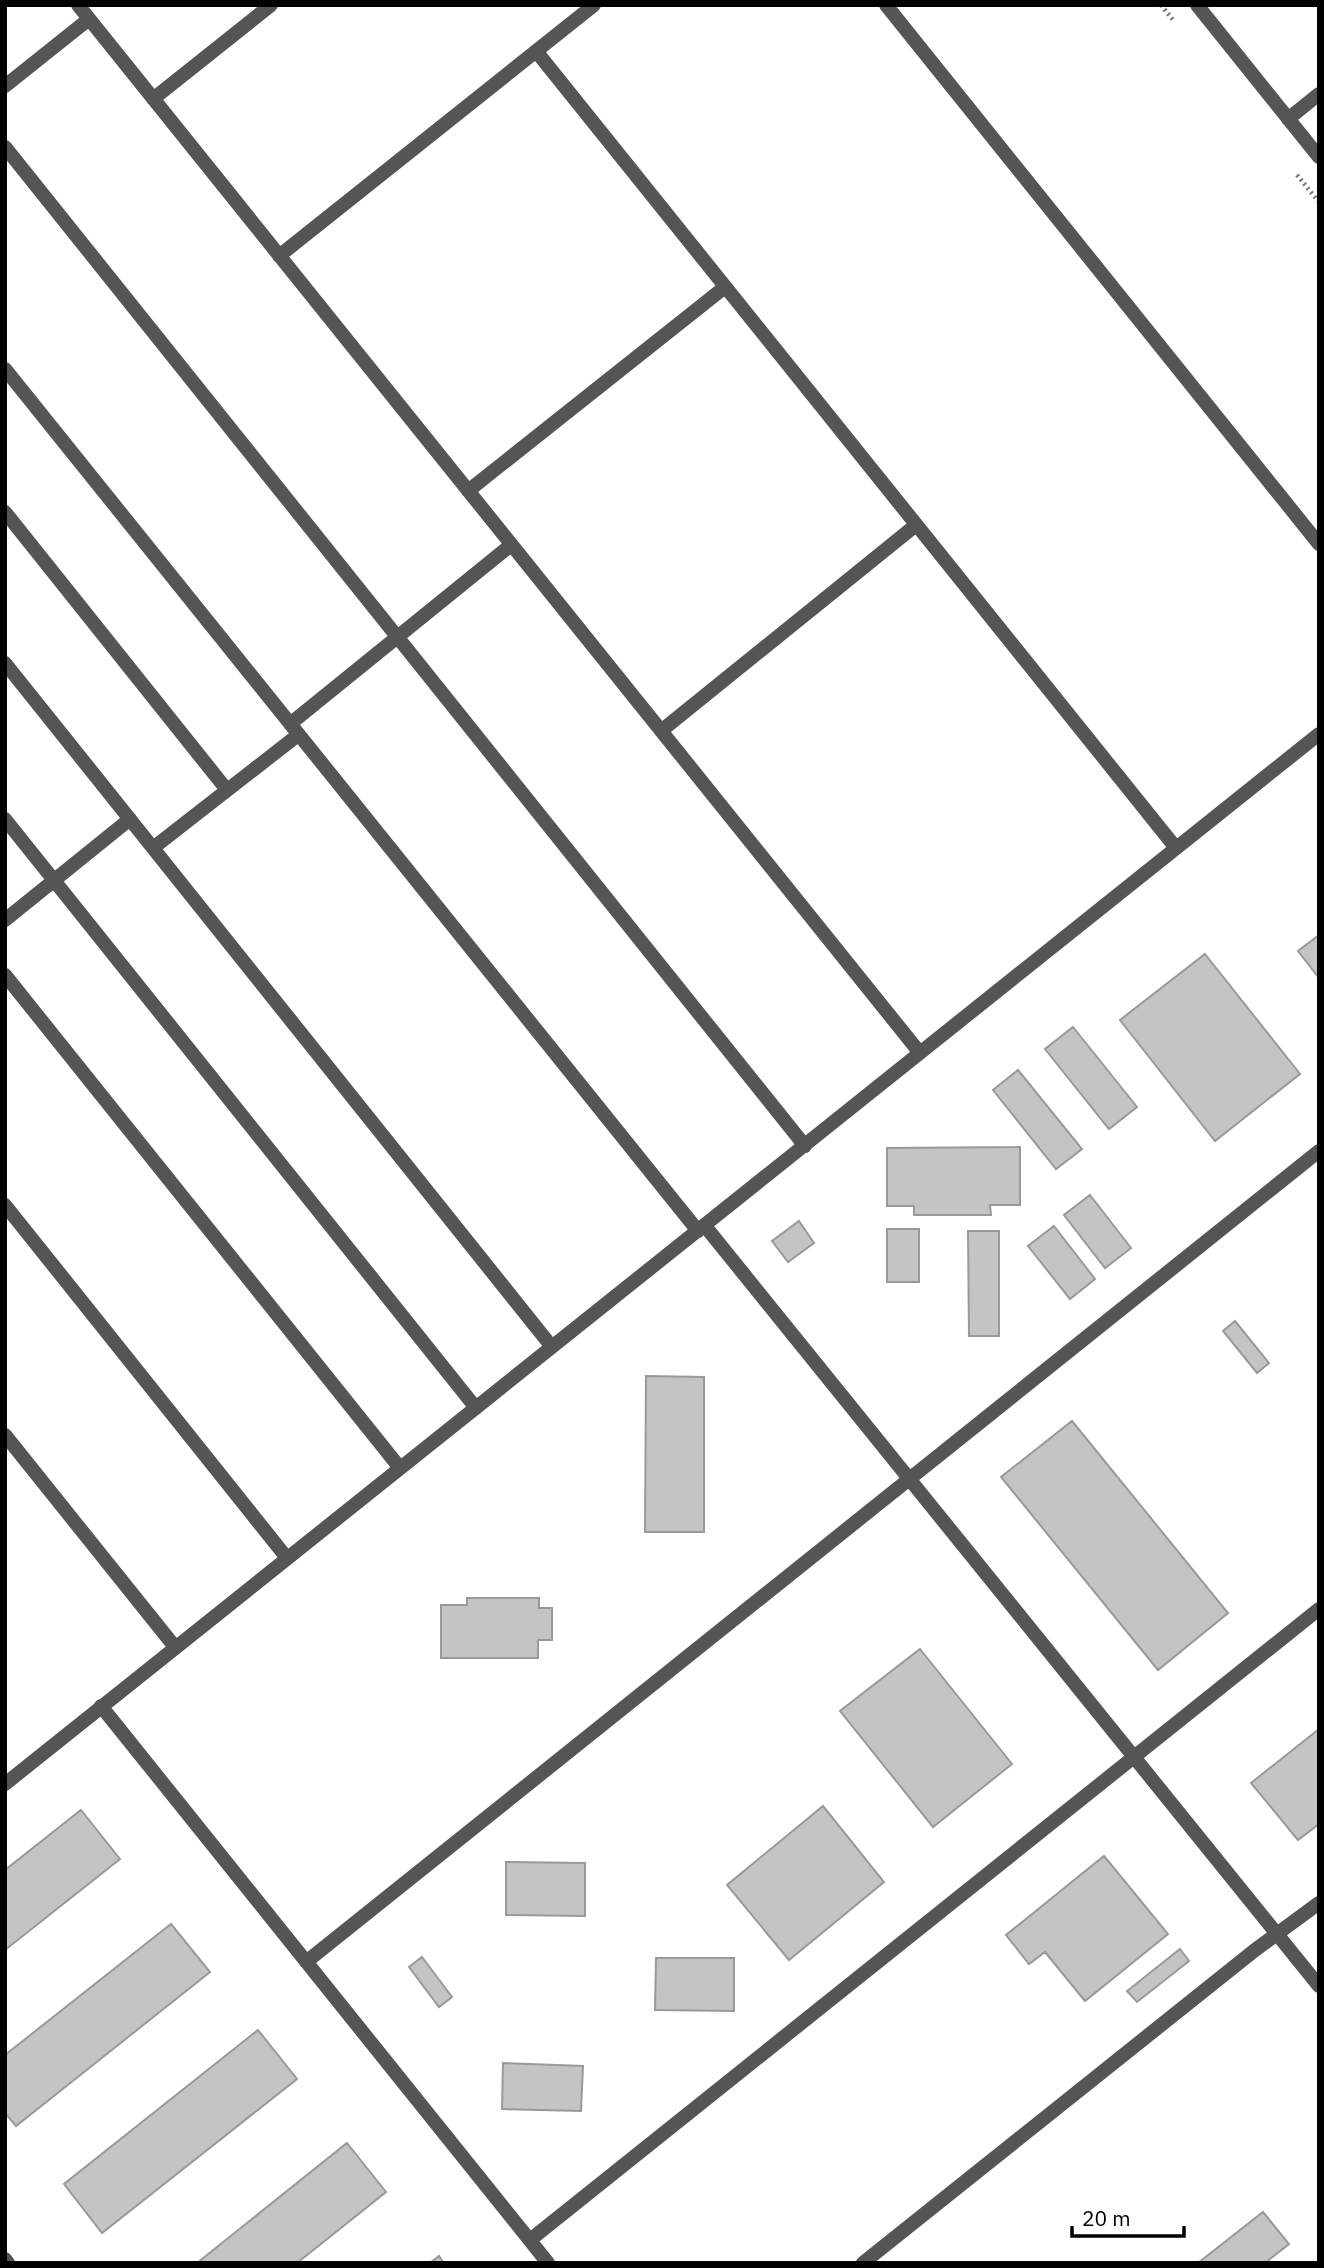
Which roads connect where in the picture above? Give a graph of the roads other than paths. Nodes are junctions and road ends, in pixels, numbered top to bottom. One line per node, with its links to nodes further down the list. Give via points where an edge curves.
1 (78, 5): 6 (lane)
2 (271, 5): 10 (lane)
3 (594, 5): 7 (lane)
4 (886, 5): 20 (lane)
5 (1197, 5): 11 (lane)
6 (89, 19): 8 (lane); 10 (lane)
7 (536, 51): 14 (lane); 15 (lane)
8 (5, 86)
9 (1319, 94): 11 (lane)
10 (153, 99): 14 (lane)
11 (1288, 119): 13 (lane)
12 (5, 147): 22 (lane)
13 (1319, 157)
14 (279, 256): 17 (lane)
15 (725, 287): 17 (lane); 19 (lane)
16 (5, 369): 24 (lane)
17 (468, 491): 21 (lane)
18 (5, 512): 27 (lane)
19 (916, 525): 25 (lane); 31 (lane)
20 (1319, 544)
21 (511, 545): 22 (lane); 25 (lane)
22 (397, 636): 24 (lane); 36 (lane)
23 (5, 663): 29 (lane)
24 (294, 729): 27 (lane); 39 (lane)
25 (661, 732): 35 (lane)
26 (1319, 734): 31 (lane)
27 (227, 790): 30 (lane)
28 (5, 819): 32 (lane)
29 (130, 819): 30 (lane); 32 (lane)
30 (153, 848): 40 (lane)
31 (1176, 848): 35 (lane)
32 (54, 880): 33 (lane); 41 (lane)
33 (5, 920)
34 (5, 975): 43 (lane)
35 (920, 1053): 36 (lane)
36 (805, 1146): 39 (lane)
37 (1319, 1151): 44 (lane)
38 (5, 1205): 45 (lane)
39 (701, 1229): 40 (lane); 44 (lane)
40 (552, 1348): 41 (lane)
41 (476, 1408): 43 (lane)
42 (5, 1435): 47 (lane)
43 (400, 1468): 45 (lane)
44 (907, 1479): 49 (lane); 53 (lane)
45 (287, 1558): 47 (lane)
46 (1319, 1609): 49 (lane)
47 (175, 1647): 48 (lane)
48 (101, 1706): 50 (lane); 53 (lane)
49 (1133, 1757): 52 (lane); 55 (lane)
50 (5, 1784)
51 (1319, 1903): 52 (lane)
52 (1276, 1934): 54 (lane); 57 (lane)
53 (306, 1962): 55 (lane)
54 (1319, 1986)
55 (530, 2240): 56 (lane)
56 (548, 2263)
57 (863, 2263)

